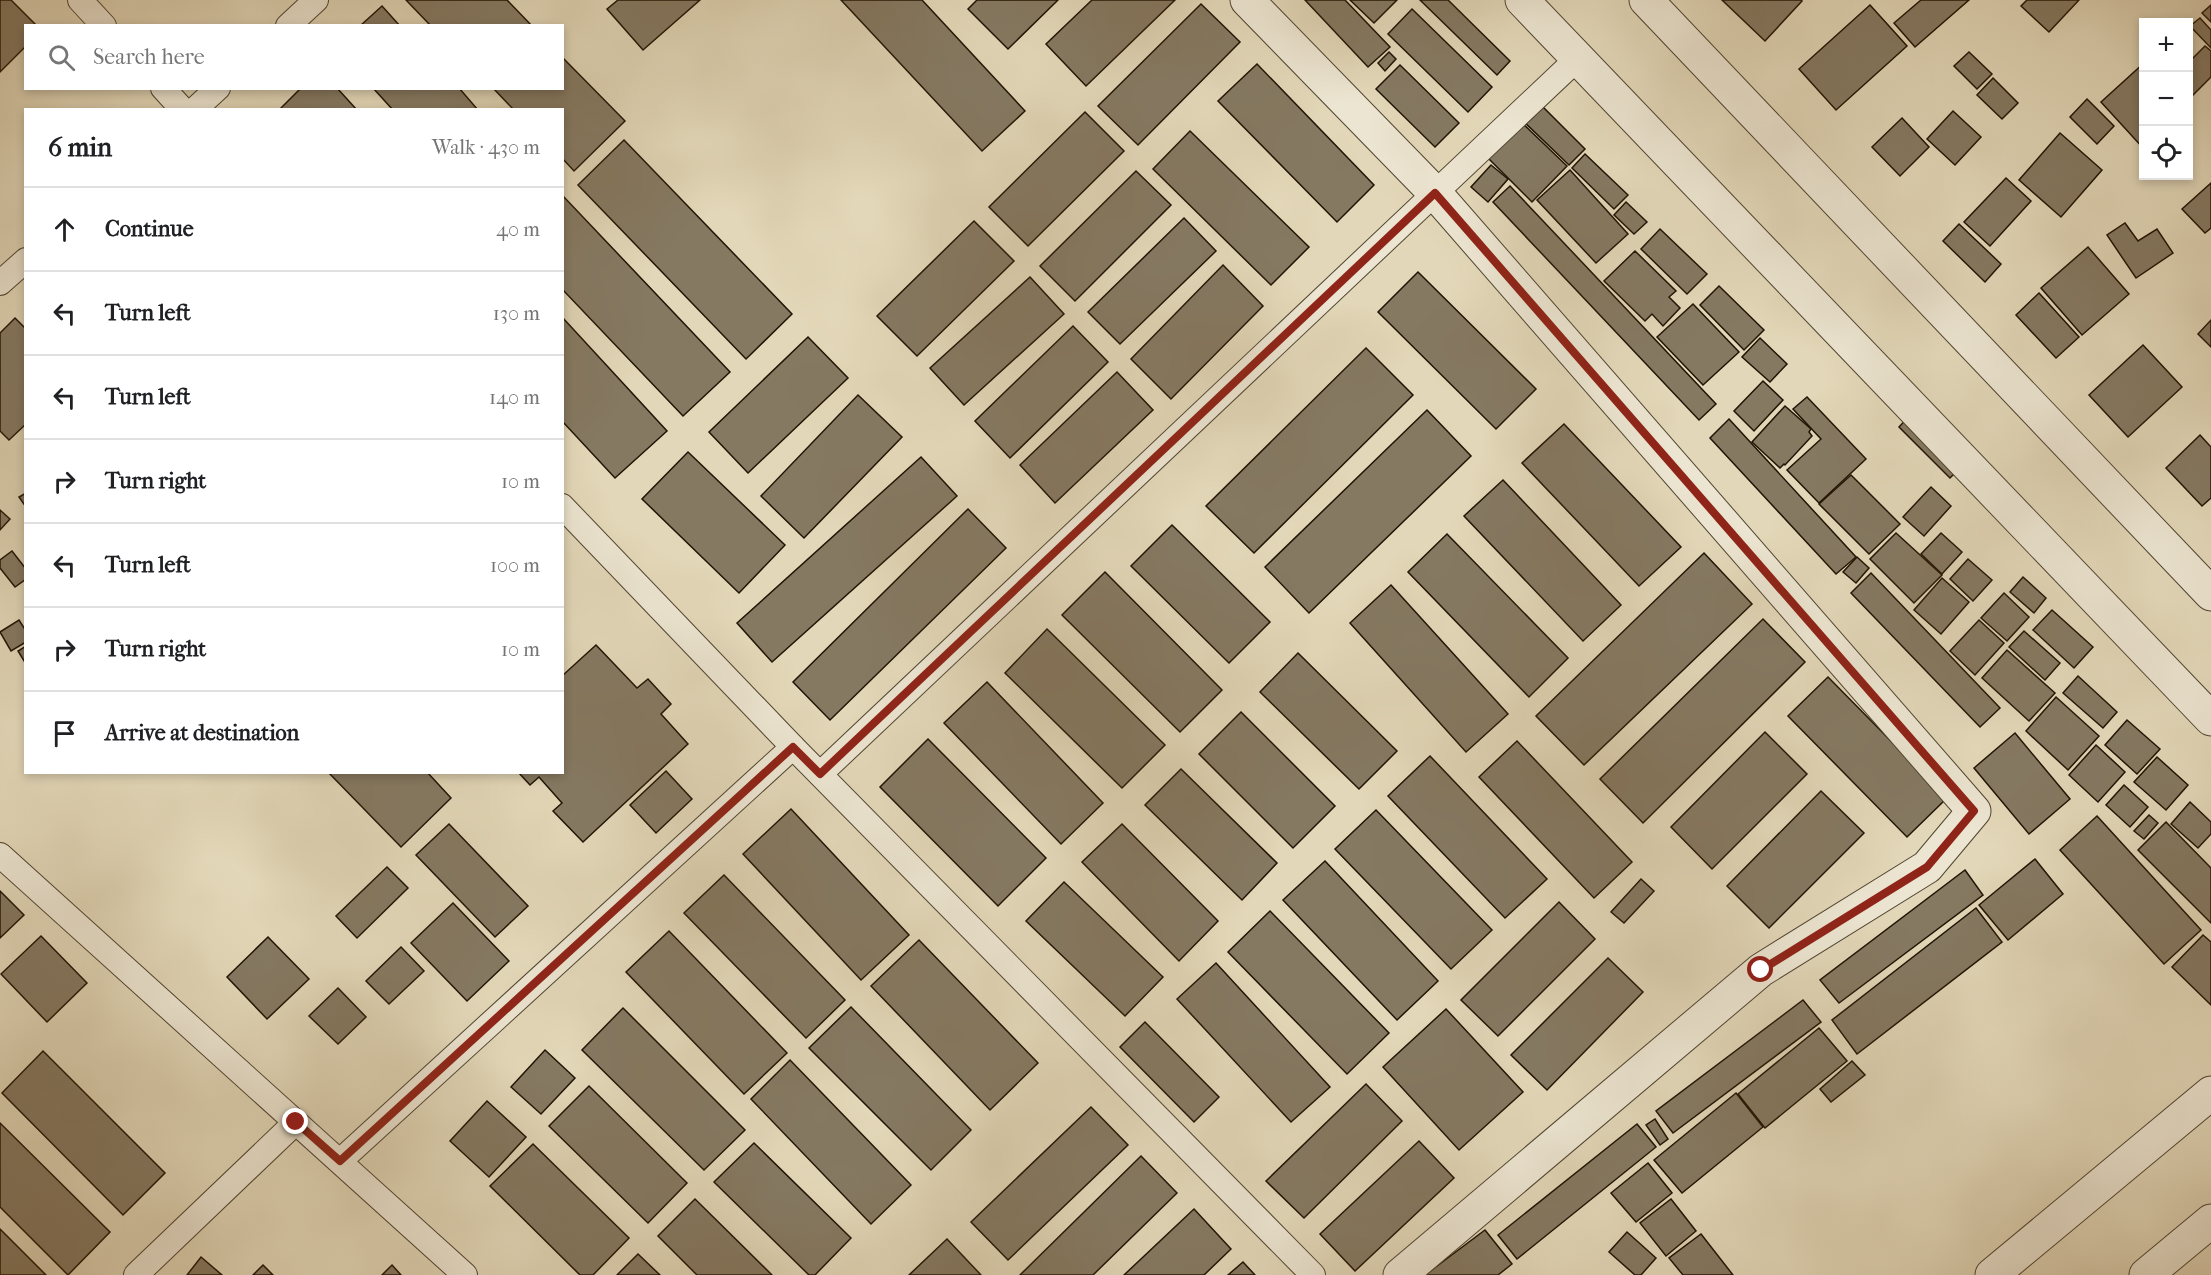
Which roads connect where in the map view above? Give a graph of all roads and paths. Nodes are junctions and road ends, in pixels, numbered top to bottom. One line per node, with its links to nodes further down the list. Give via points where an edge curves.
1 (80, 0): 6 (lane)
2 (316, 0): 7 (lane)
3 (1247, 0): 13 (street)
4 (1522, 0): 8 (street)
5 (1646, 0): 17 (street)
6 (102, 24)
7 (290, 24)
8 (1578, 58): 13 (lane); 18 (street)
9 (165, 90): 11 (lane)
10 (216, 90): 12 (lane)
11 (181, 108)
12 (196, 108)
13 (1435, 193): 20 (lane); 29 (street, via 1974,811 1927,867 1761,970)
14 (24, 262): 15 (lane)
15 (0, 283)
16 (564, 508): 19 (lane)
17 (2211, 594)
18 (2211, 719)
19 (793, 747): 20 (lane); 24 (lane)
20 (820, 774): 28 (lane)
21 (0, 855): 23 (lane)
22 (2211, 1093): 30 (street)
23 (296, 1122): 24 (lane); 26 (lane)
24 (340, 1161): 27 (lane)
25 (2211, 1221): 31 (street)
26 (136, 1275)
27 (465, 1275)
28 (1313, 1275)
29 (1400, 1275)
30 (1992, 1275)
31 (2146, 1275)

